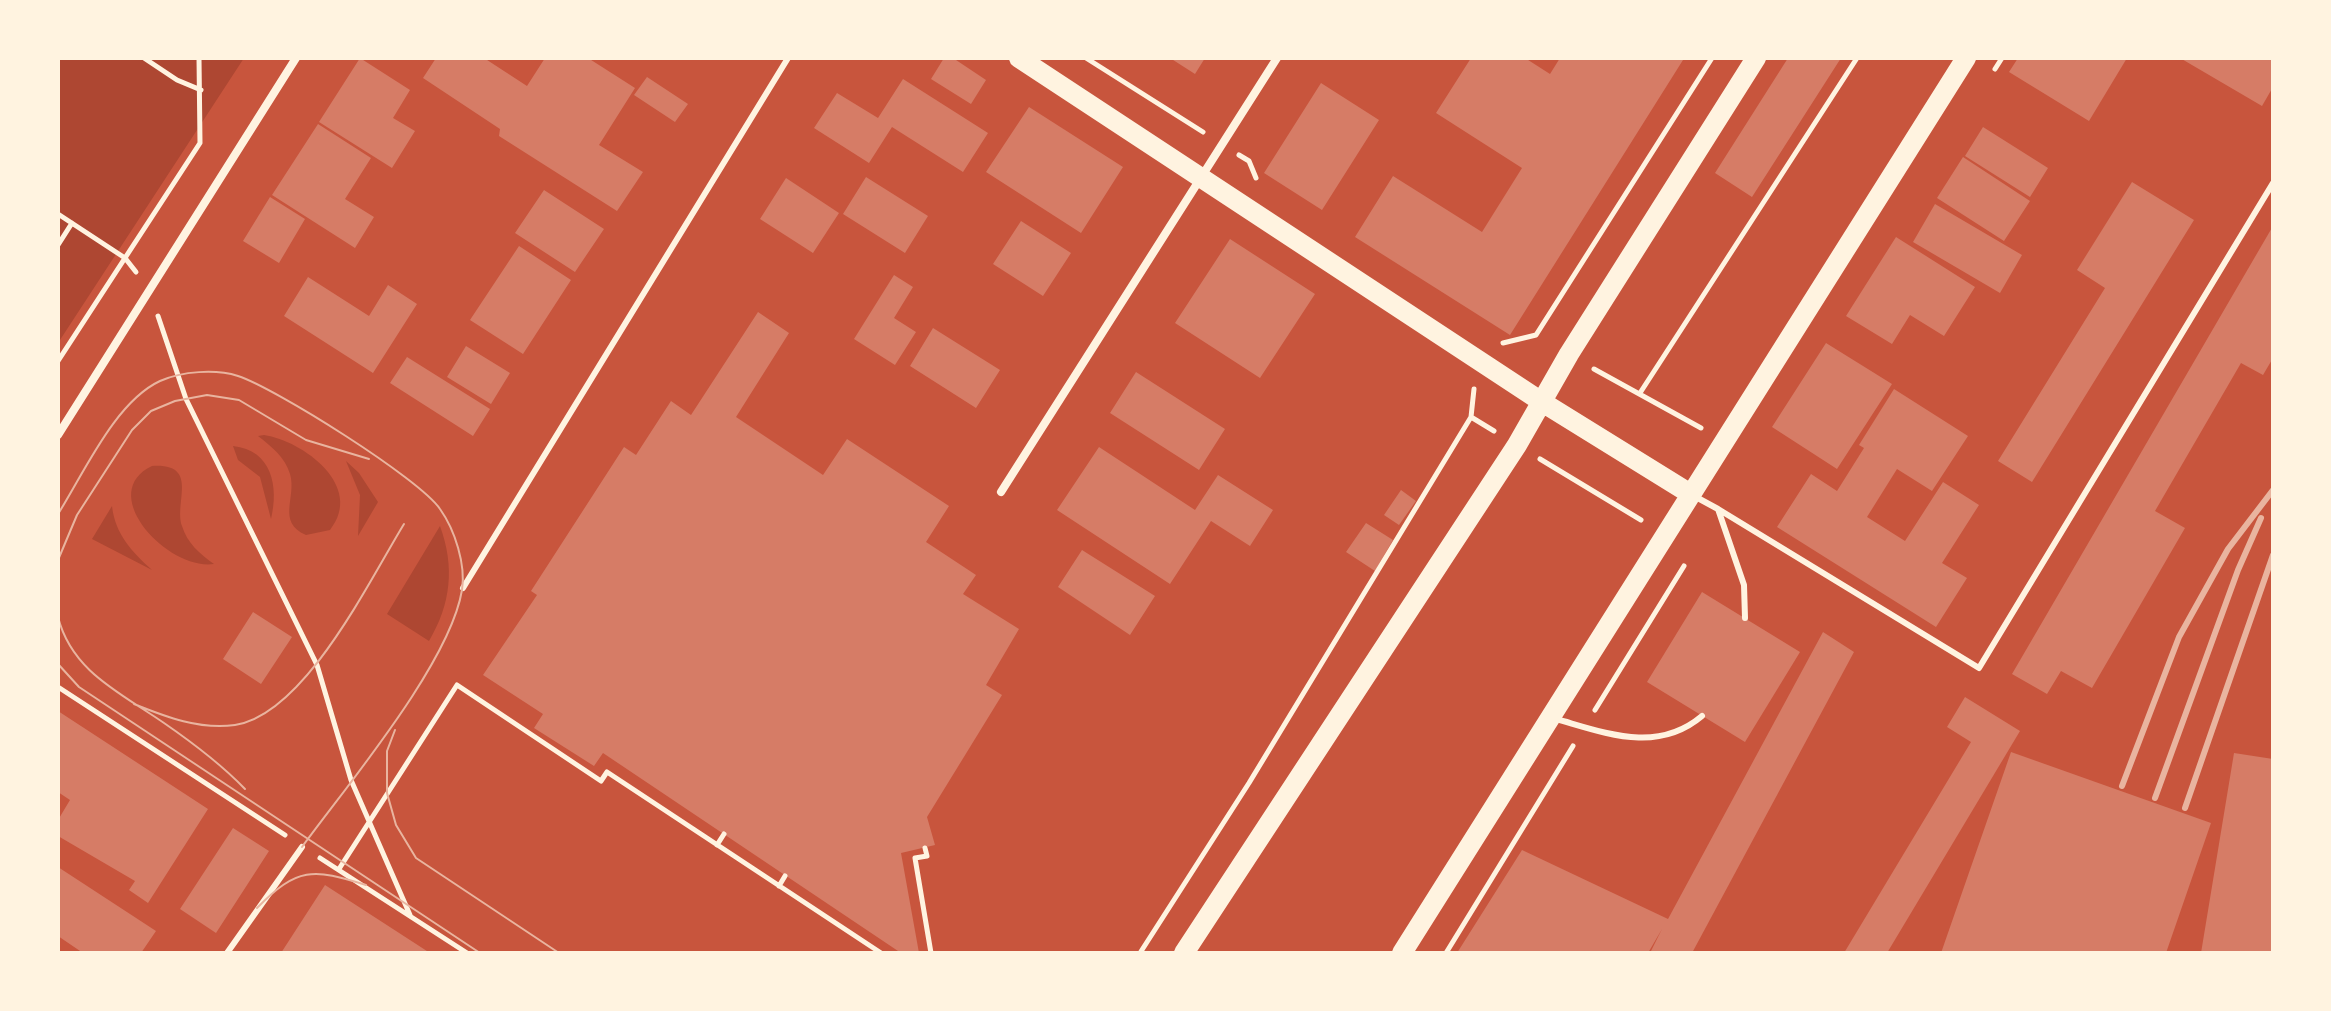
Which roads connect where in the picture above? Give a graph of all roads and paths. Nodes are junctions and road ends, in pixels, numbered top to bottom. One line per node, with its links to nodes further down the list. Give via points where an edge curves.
1 (144, 58): 11 (path)
2 (199, 58): 11 (path)
3 (296, 58): 18 (street)
4 (788, 58): 33 (lane)
5 (1019, 58): 12 (main road)
6 (1277, 58): 12 (street)
7 (1712, 58): 19 (path)
8 (1756, 58): 20 (main road)
9 (1857, 58): 23 (path)
10 (1966, 58): 27 (main road)
11 (201, 90): 17 (path, via 200,143)
12 (1201, 178): 22 (main road); 29 (street)
13 (2273, 183): 31 (lane, via 1979,668)
14 (58, 214): 15 (path)
15 (72, 223): 16 (path); 17 (path)
16 (58, 245)
17 (125, 258): 18 (path); 21 (path)
18 (150, 289): 26 (street); 38 (path, via 186,399 317,665 351,780)
19 (1536, 335): 20 (path); 22 (path, via 1505,341)
20 (1569, 354): 23 (path); 24 (main road)
21 (58, 361)
22 (1489, 367): 24 (main road); 25 (path, via 1473,391)
23 (1640, 393): 27 (path)
24 (1542, 402): 28 (main road); 30 (main road)
25 (1471, 417): 28 (path); 51 (path)
26 (58, 435)
27 (1721, 442): 30 (main road)
28 (1517, 445): 32 (path); 52 (main road)
29 (1001, 492)
30 (1689, 493): 31 (lane); 32 (main road)
31 (1718, 509): 34 (lane, via 1744,585)
32 (1664, 533): 37 (main road)
33 (463, 588)
34 (1745, 618)
35 (58, 687): 41 (path)
36 (1702, 716): 37 (lane, via 1671,735 1627,740)
37 (1549, 717): 53 (main road)
38 (369, 821): 40 (path, via 457,685 601,781 607,772); 43 (path); 46 (path)
39 (724, 834): 40 (path)
40 (717, 845): 45 (path)
41 (302, 847): 43 (path); 47 (lane)
42 (925, 848): 50 (path, via 927,856 915,858)
43 (339, 869): 46 (path)
44 (785, 876): 45 (path)
45 (779, 886): 49 (path)
46 (410, 915): 48 (path)
47 (227, 953)
48 (467, 953)
49 (881, 953)
50 (931, 953)
51 (1140, 953)
52 (1184, 953)
53 (1402, 953)

